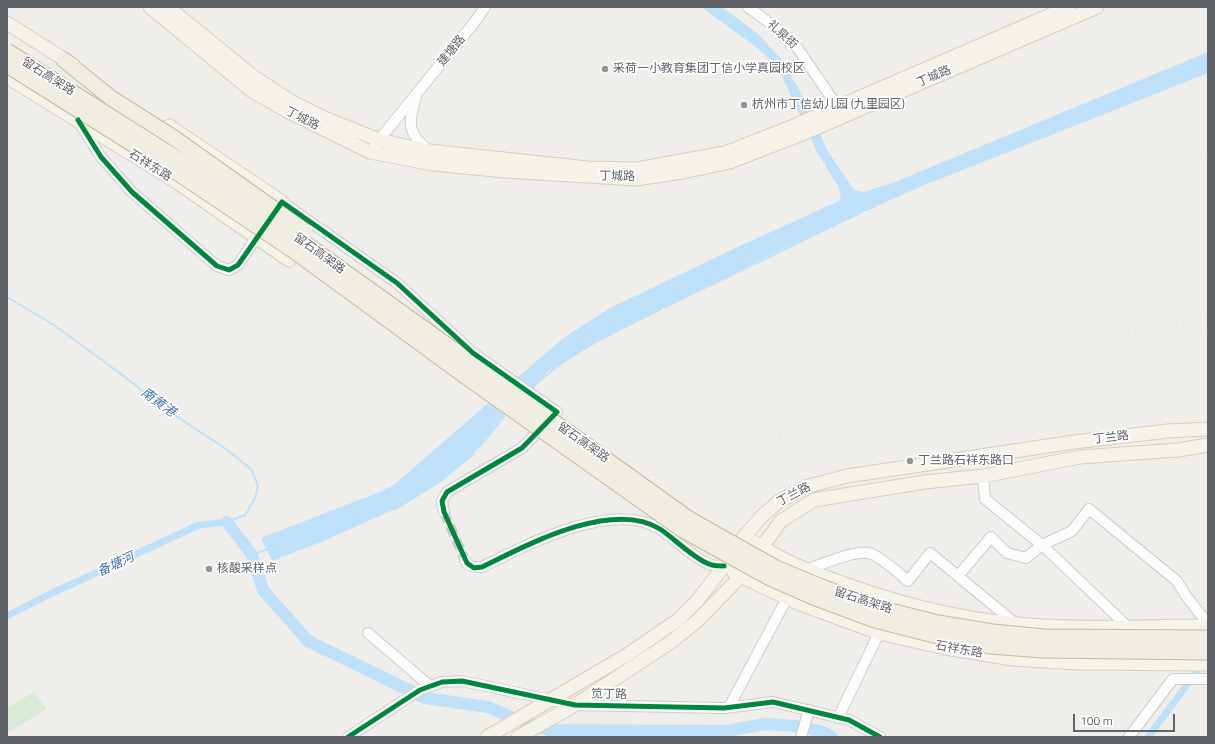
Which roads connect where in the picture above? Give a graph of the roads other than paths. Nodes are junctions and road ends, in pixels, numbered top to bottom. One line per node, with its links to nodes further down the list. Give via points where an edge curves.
1 (150, 7): 19 (main road, 丁城路, via 252,91 287,112)
2 (168, 7): 17 (main road, 丁城路, via 254,77 292,102)
3 (484, 7): 12 (street, 建塘路, via 478,19)
4 (748, 7): 13 (street, 礼泉街, via 796,46)
5 (1068, 7): 13 (main road, 丁城路)
6 (1097, 7): 15 (main road, 丁城路)
7 (7, 23): 9 (main road)
8 (7, 51): 23 (highway, 留石高架路, bridge, via 299,239)
9 (64, 60): 20 (main road, via 216,156); 23 (highway, bridge, via 111,98 214,166 389,293)
10 (7, 65): 23 (highway, 留石高架路, bridge, via 166,165)
11 (7, 77): 14 (main road, 石祥东路)
12 (417, 93): 17 (street, 建塘路); 18 (street, 建塘路, via 410,123 415,139)
13 (837, 106): 15 (main road, 丁城路)
14 (78, 120): 21 (main road, 石祥东路, via 178,183); 21 (street, via 101,158 132,192 217,266 229,270 238,265)
15 (819, 120): 16 (main road, 丁城路)
16 (799, 129): 18 (main road, 丁城路, via 725,153 637,168 588,168); 19 (main road, 丁城路, via 730,162 636,178 433,164)
17 (379, 140): 18 (main road, 丁城路); 19 (street, 建塘路)
18 (429, 151)
19 (370, 152)
20 (282, 202): 21 (street); 27 (street, via 397,283 462,344 557,412 522,448 447,492 442,501)
21 (256, 239): 22 (main road, 石祥东路)
22 (288, 260): 23 (highway, bridge, via 403,339)
23 (469, 371): 42 (highway, 留石高架路, bridge, via 689,518 776,568 879,608 924,620 993,632 1044,637); 43 (highway, 留石高架路, bridge, via 683,530 770,578 813,597 875,620 990,646 1043,650)
24 (1208, 429): 28 (main road, 丁兰路, via 1074,442 847,476 805,487 778,502)
25 (1208, 445): 26 (main road, 丁兰路, via 1178,450 1080,457)
26 (983, 476): 29 (street, via 985,499); 30 (main road, 丁兰路, via 925,482 814,500 781,521)
27 (444, 512)
28 (744, 537): 30 (main road); 32 (main road, 丁兰路)
29 (1042, 545): 34 (street, via 1026,558 1007,553 991,537); 38 (street, via 1072,531 1089,509 1177,581); 39 (street)
30 (762, 546): 33 (main road); 35 (main road, 丁兰路)
31 (465, 560): 32 (street, via 474,568 482,567 571,528 625,519 641,521 659,528 710,565)
32 (724, 566): 35 (main road, 石祥东路); 47 (main road, 丁兰路, via 697,601 672,624 627,655)
33 (808, 569): 34 (street, via 869,552 908,581 930,553); 37 (main road, via 879,595 915,605 964,617)
34 (958, 576): 37 (street)
35 (740, 577): 36 (main road, 石祥东路); 48 (main road, 丁兰路, via 696,622 671,642)
36 (787, 598): 41 (main road, 石祥东路); 49 (street)
37 (1016, 624): 39 (main road)
38 (1208, 625): 39 (main road)
39 (1127, 626)
40 (368, 633): 46 (street)
41 (879, 633): 44 (main road, 石祥东路, via 945,648 1013,659 1075,663); 51 (street)
42 (1208, 638)
43 (1208, 652)
44 (1208, 664)
45 (1208, 679): 57 (street, via 1173,679)
46 (430, 686): 47 (street, 笕丁路, via 442,682 481,683); 53 (street, 笕丁路, via 410,696)
47 (551, 700): 48 (street, 笕丁路); 54 (main road, 丁兰路)
48 (575, 705): 49 (street, 笕丁路); 52 (main road, 丁兰路)
49 (728, 707): 50 (street, 笕丁路, via 773,702)
50 (807, 713): 51 (street, 笕丁路); 55 (street)
51 (838, 718): 56 (street, 笕丁路, via 849,720)
52 (521, 736)
53 (348, 737)
54 (487, 737)
55 (801, 737)
56 (880, 737)
57 (1129, 737)

